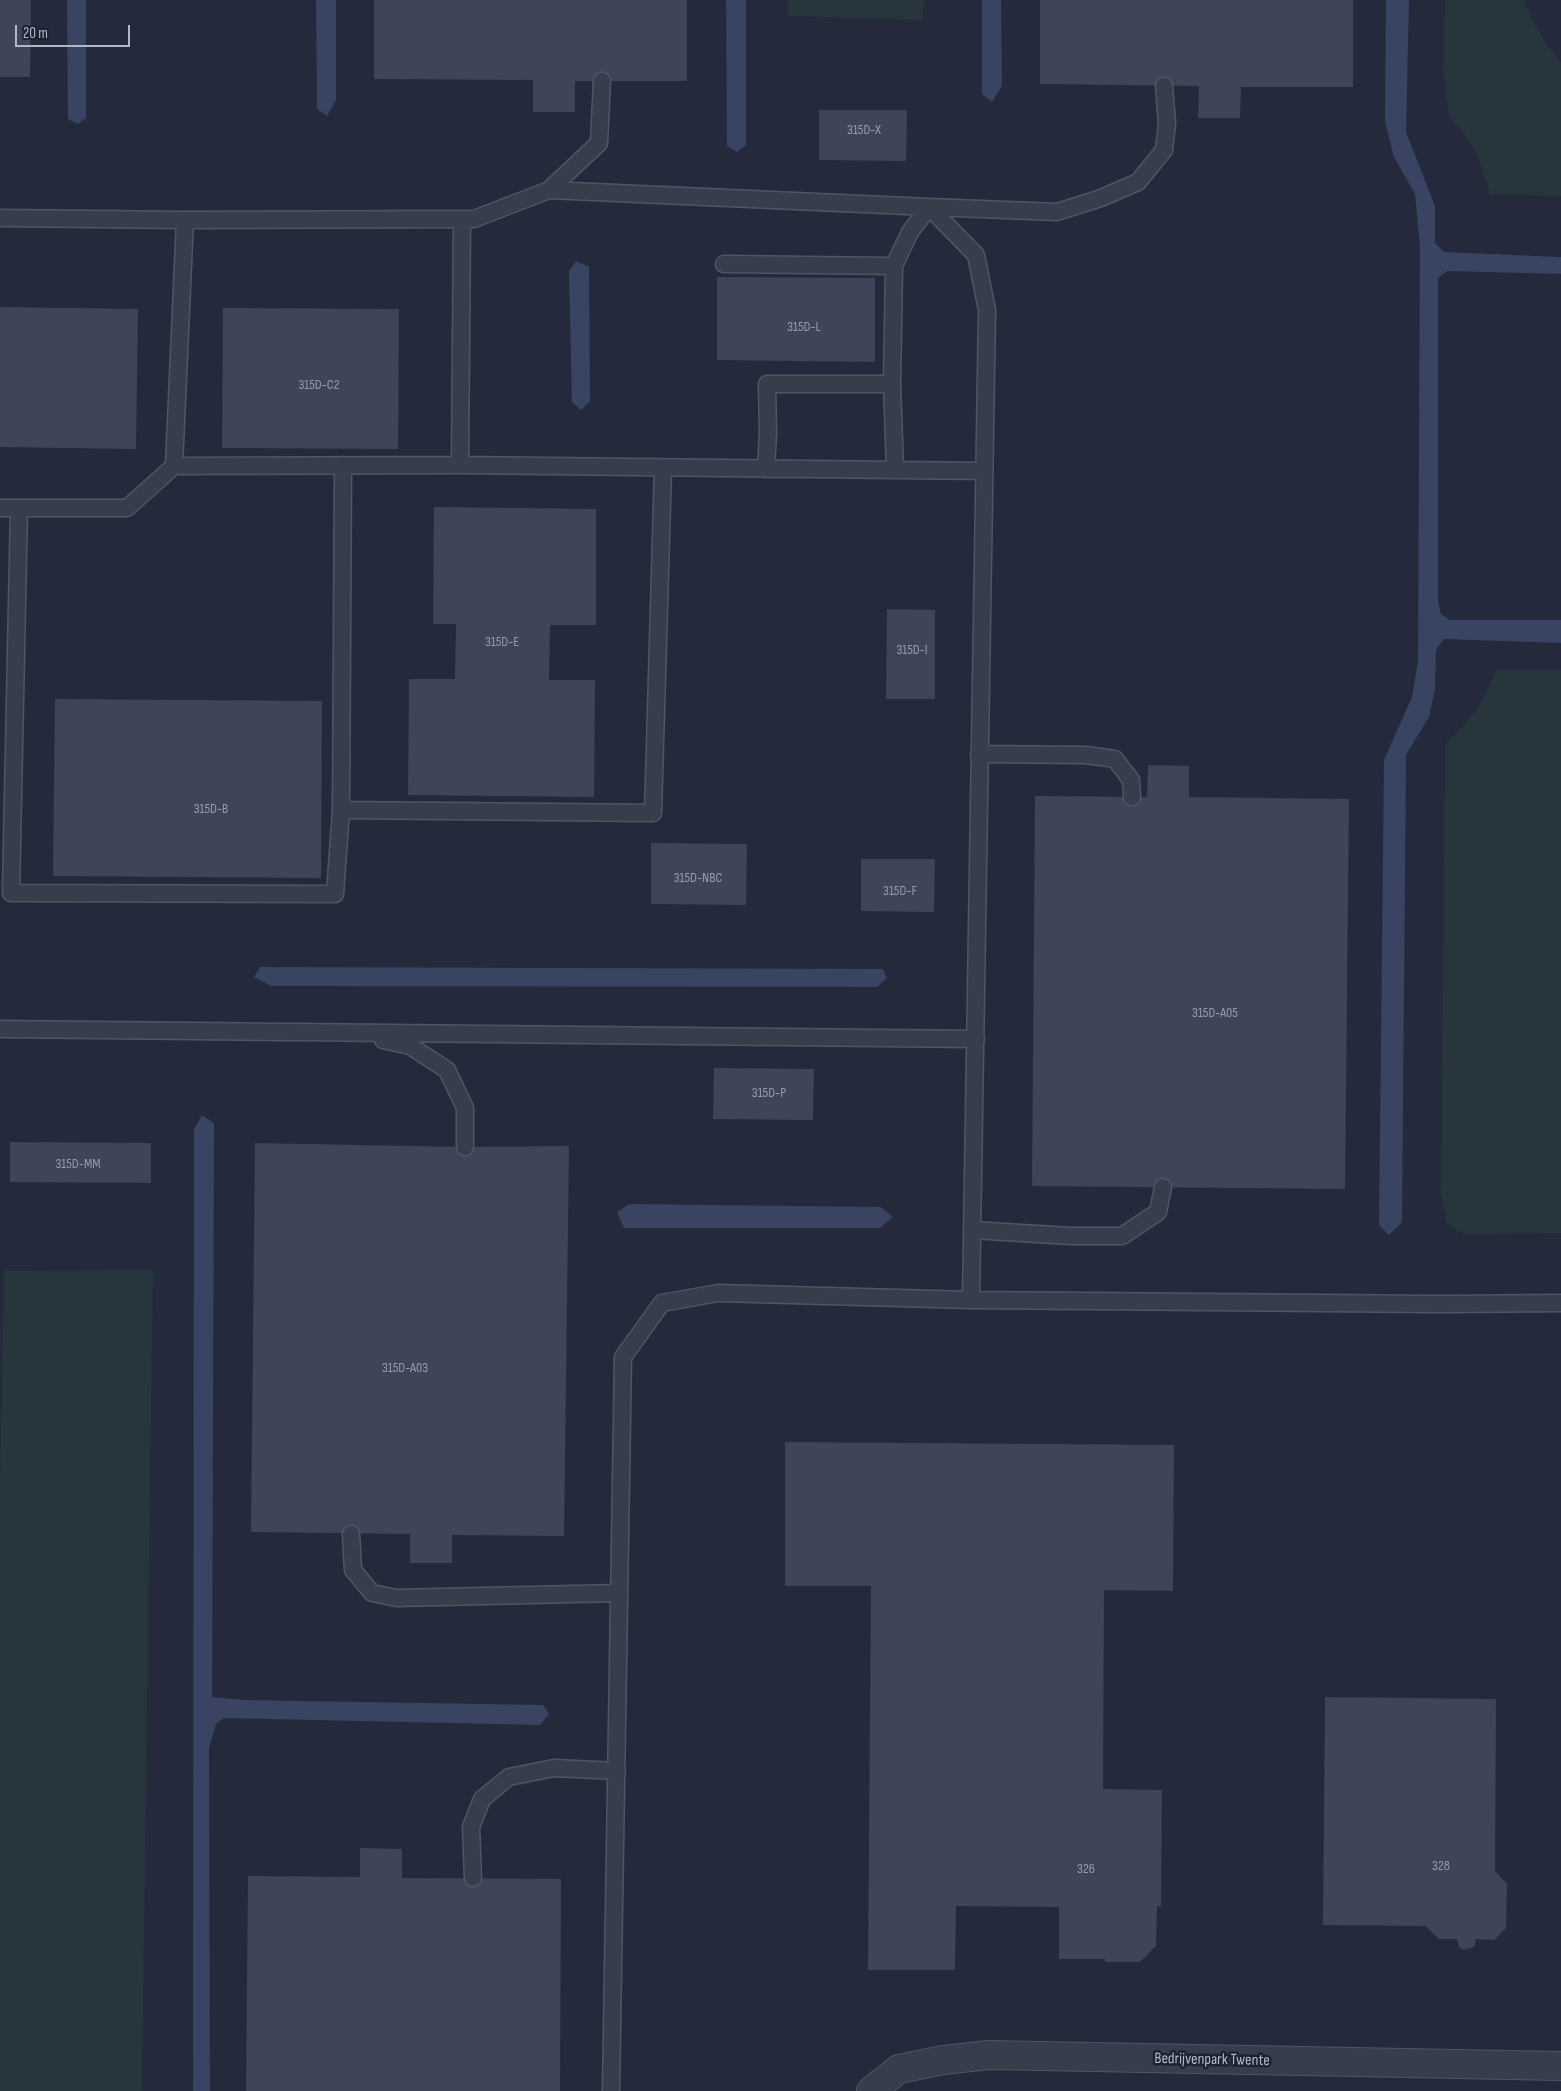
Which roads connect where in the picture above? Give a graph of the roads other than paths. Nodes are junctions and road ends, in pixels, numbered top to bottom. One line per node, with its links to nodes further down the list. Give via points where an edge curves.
1 (602, 81): 3 (lane, via 599,143)
2 (1164, 86): 4 (lane, via 1167,123 1164,150 1138,182 1057,212)
3 (549, 190): 4 (lane); 6 (lane, via 474,219)
4 (929, 207): 9 (lane, via 910,232); 17 (lane, via 976,254 987,310)
5 (0, 218): 7 (lane)
6 (462, 219): 7 (lane); 12 (lane)
7 (185, 220): 13 (lane)
8 (724, 264): 9 (lane)
9 (894, 266): 10 (lane)
10 (892, 384): 15 (lane, via 767,384); 16 (lane)
11 (343, 465): 12 (lane); 13 (lane); 22 (lane)
12 (460, 465): 14 (lane)
13 (174, 466): 19 (lane, via 127,508)
14 (663, 469): 15 (lane); 22 (lane, via 653,813)
15 (766, 469): 16 (lane)
16 (895, 470): 17 (lane)
17 (984, 471): 20 (lane)
18 (0, 508): 19 (lane)
19 (20, 508): 22 (lane, via 11,893 335,894)
20 (979, 754): 21 (lane, via 1086,755 1115,759 1131,780); 25 (lane)
21 (1132, 797)
22 (341, 810)
23 (0, 1029): 24 (lane)
24 (350, 1033): 25 (lane); 26 (lane, via 410,1046 447,1070 464,1108)
25 (976, 1039): 28 (lane)
26 (465, 1147)
27 (1163, 1187): 28 (lane, via 1158,1212 1122,1236)
28 (973, 1230): 29 (lane)
29 (972, 1300): 30 (lane); 32 (lane, via 718,1293 662,1303 624,1357)
30 (1561, 1303)
31 (352, 1534): 32 (lane, via 353,1570 372,1593 396,1598)
32 (620, 1593): 33 (lane)
33 (616, 1771): 34 (lane, via 554,1768 509,1777 482,1799 471,1827); 36 (lane)
34 (473, 1878)
35 (1561, 2066): 37 (street, Bedrijvenpark Twente, via 989,2055 899,2069)
36 (611, 2091)
37 (871, 2091)

